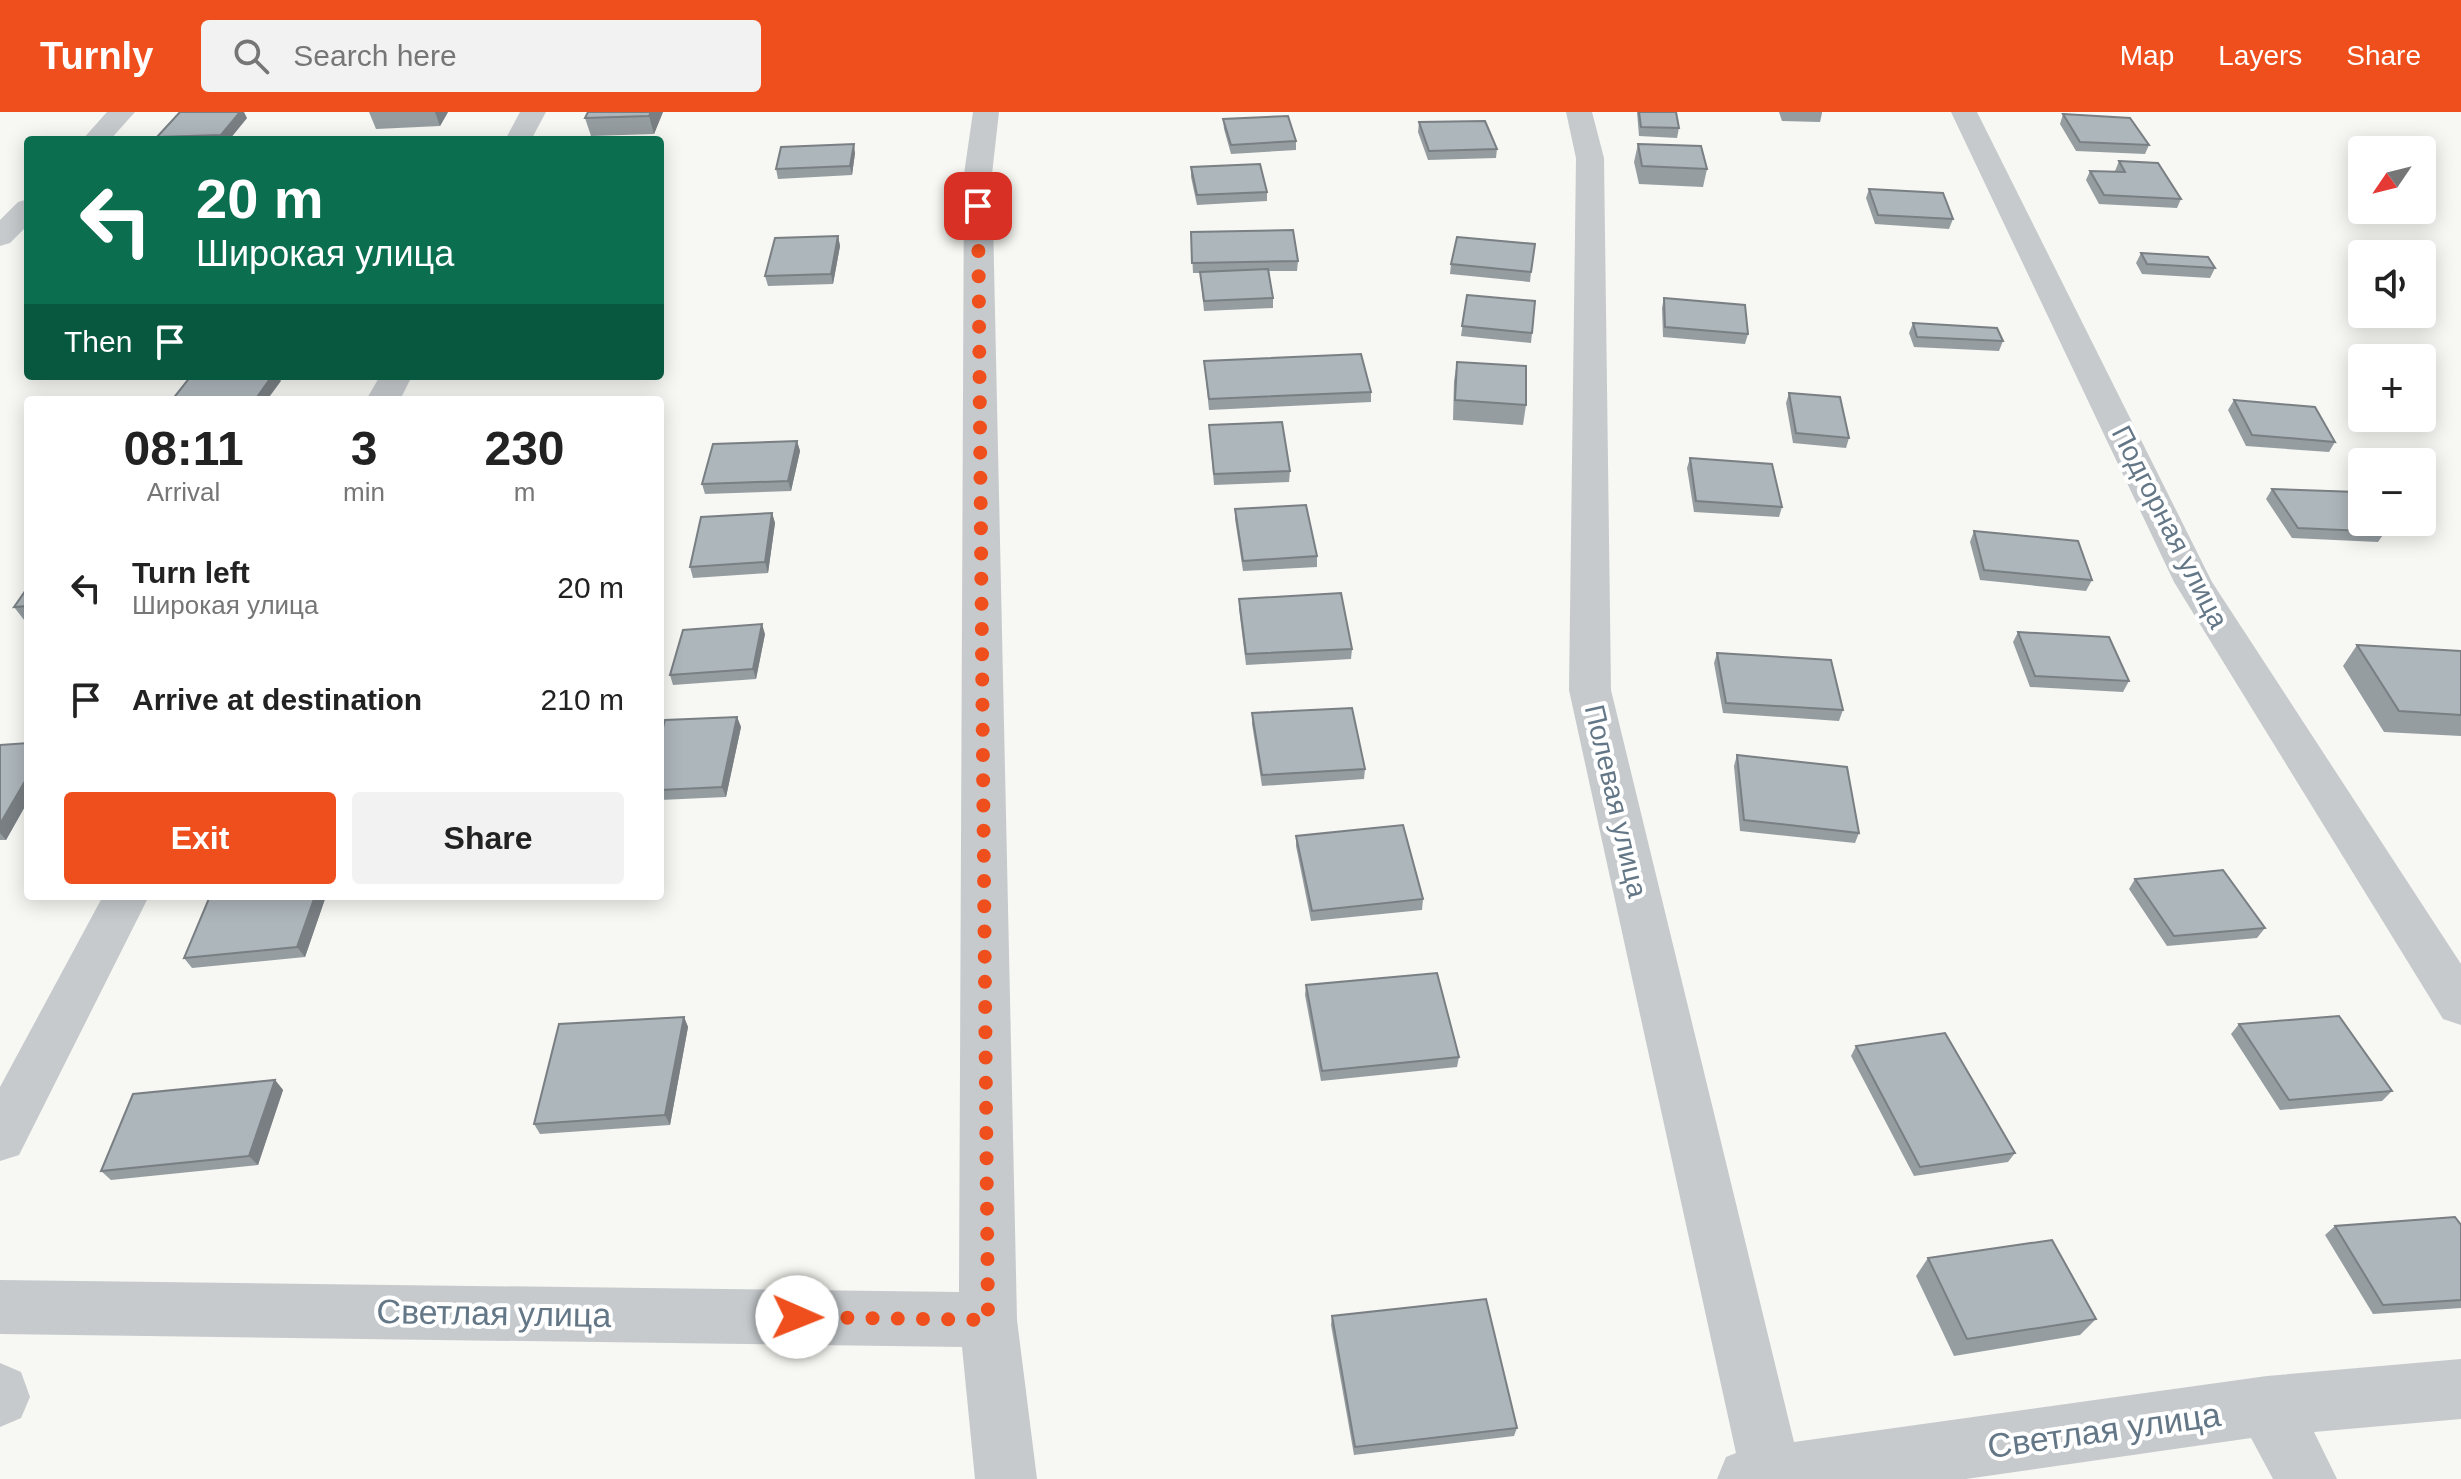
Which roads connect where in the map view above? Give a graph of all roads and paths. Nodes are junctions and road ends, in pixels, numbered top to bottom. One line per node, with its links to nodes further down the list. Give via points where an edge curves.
1 (122, 112): 6 (street)
2 (533, 112): 7 (street)
3 (986, 112): 14 (street, via 978,190)
4 (1579, 112): 17 (street, Полевая улица, via 1590,158 1590,690)
5 (1964, 112): 11 (street, Подгорная улица, via 2193,582)
6 (99, 136)
7 (520, 136)
8 (24, 212): 9 (street)
9 (0, 237)
10 (124, 900): 12 (street)
11 (2461, 1005)
12 (0, 1138)
13 (0, 1307): 14 (street, Светлая улица)
14 (988, 1320): 18 (street)
15 (2461, 1389): 16 (street, Светлая улица)
16 (2267, 1406): 17 (street, Светлая улица); 19 (street)
17 (1760, 1478)
18 (1006, 1479)
19 (2306, 1479)

